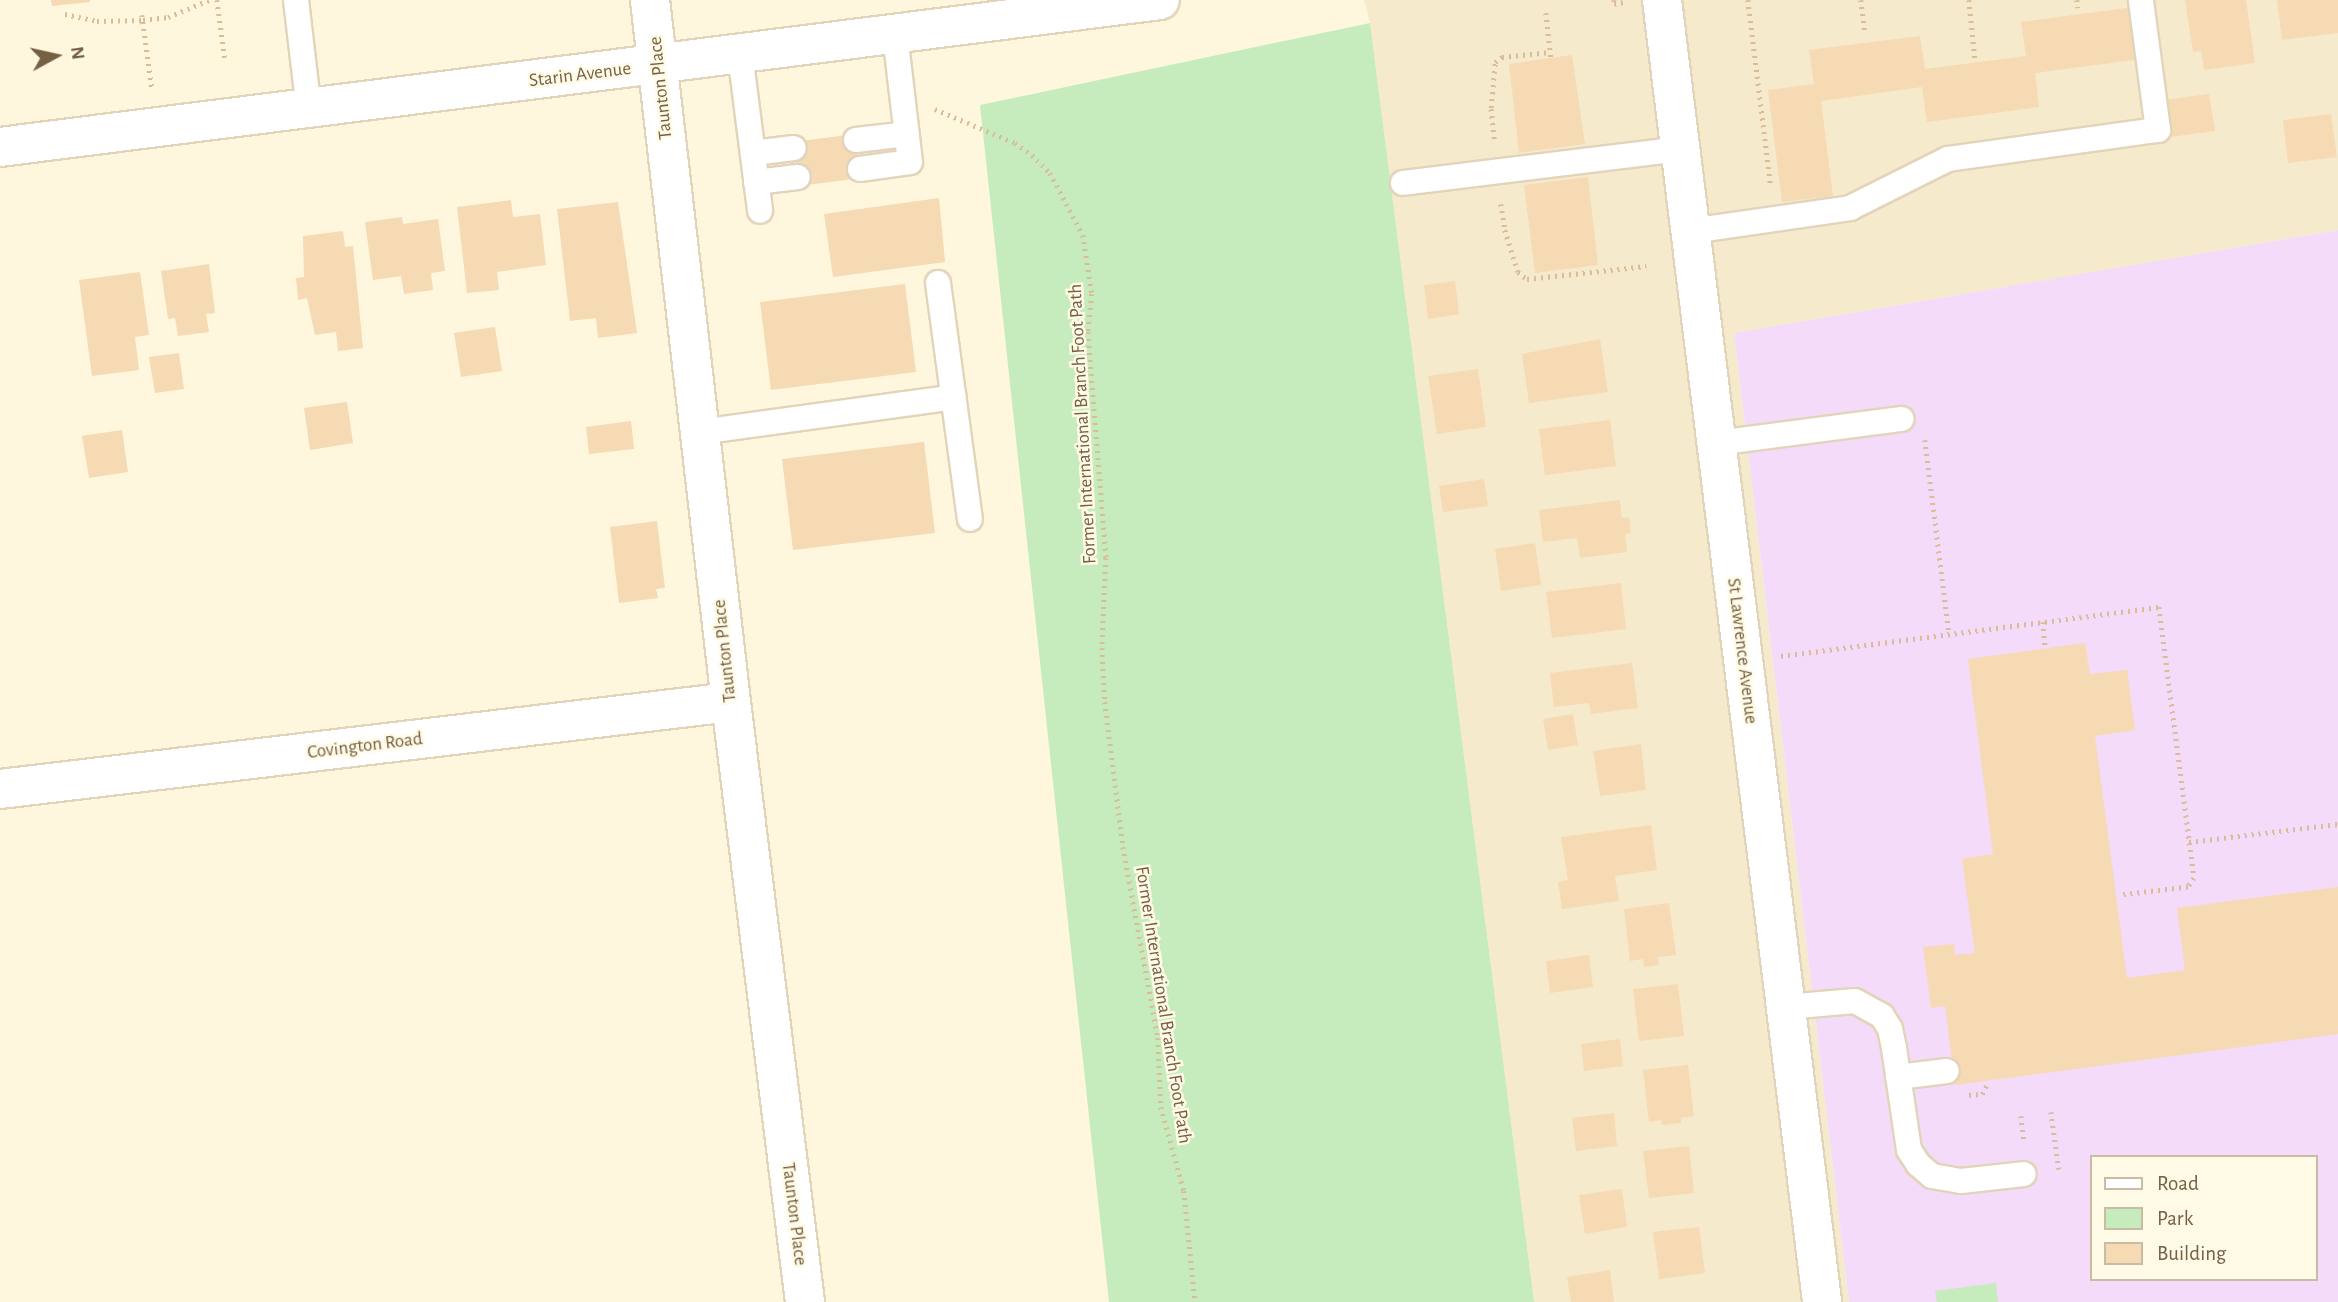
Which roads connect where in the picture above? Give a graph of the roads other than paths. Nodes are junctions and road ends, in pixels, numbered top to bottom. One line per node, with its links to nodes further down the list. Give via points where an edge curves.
1 (296, 0): 9 (lane)
2 (650, 0): 8 (street, Taunton Place)
3 (1160, 0): 6 (street, Starin Avenue)
4 (1662, 0): 14 (street, St Lawrence Avenue)
5 (2141, 0): 21 (lane, via 2158,130 1948,159 1850,208)
6 (895, 34): 7 (street, Starin Avenue); 10 (lane)
7 (740, 54): 8 (street, Starin Avenue); 15 (lane)
8 (659, 65): 9 (street, Starin Avenue); 25 (street, Taunton Place)
9 (309, 110): 12 (street, Starin Avenue)
10 (907, 134): 11 (lane); 16 (lane, via 910,162)
11 (856, 140)
12 (0, 147)
13 (794, 148): 15 (lane)
14 (1680, 149): 19 (lane); 21 (street, St Lawrence Avenue)
15 (753, 153): 18 (lane)
16 (860, 169)
17 (798, 177): 18 (lane)
18 (756, 182): 20 (lane)
19 (1403, 183)
20 (760, 211)
21 (1690, 231): 26 (street, St Lawrence Avenue)
22 (938, 283): 23 (lane)
23 (954, 397): 25 (lane); 27 (lane)
24 (1901, 419): 26 (lane)
25 (701, 432): 28 (street, Taunton Place)
26 (1716, 443): 30 (street, St Lawrence Avenue)
27 (970, 519)
28 (730, 702): 29 (street, Covington Road); 35 (street, Taunton Place)
29 (0, 789)
30 (1786, 1007): 32 (lane, via 1838,1000 1871,1007 1890,1030); 36 (street, St Lawrence Avenue)
31 (1947, 1071): 32 (lane)
32 (1898, 1077): 33 (lane, via 1909,1150 1932,1176 1961,1181)
33 (2025, 1162)
34 (798, 1302): 35 (street)
35 (805, 1302)
36 (1822, 1302)

